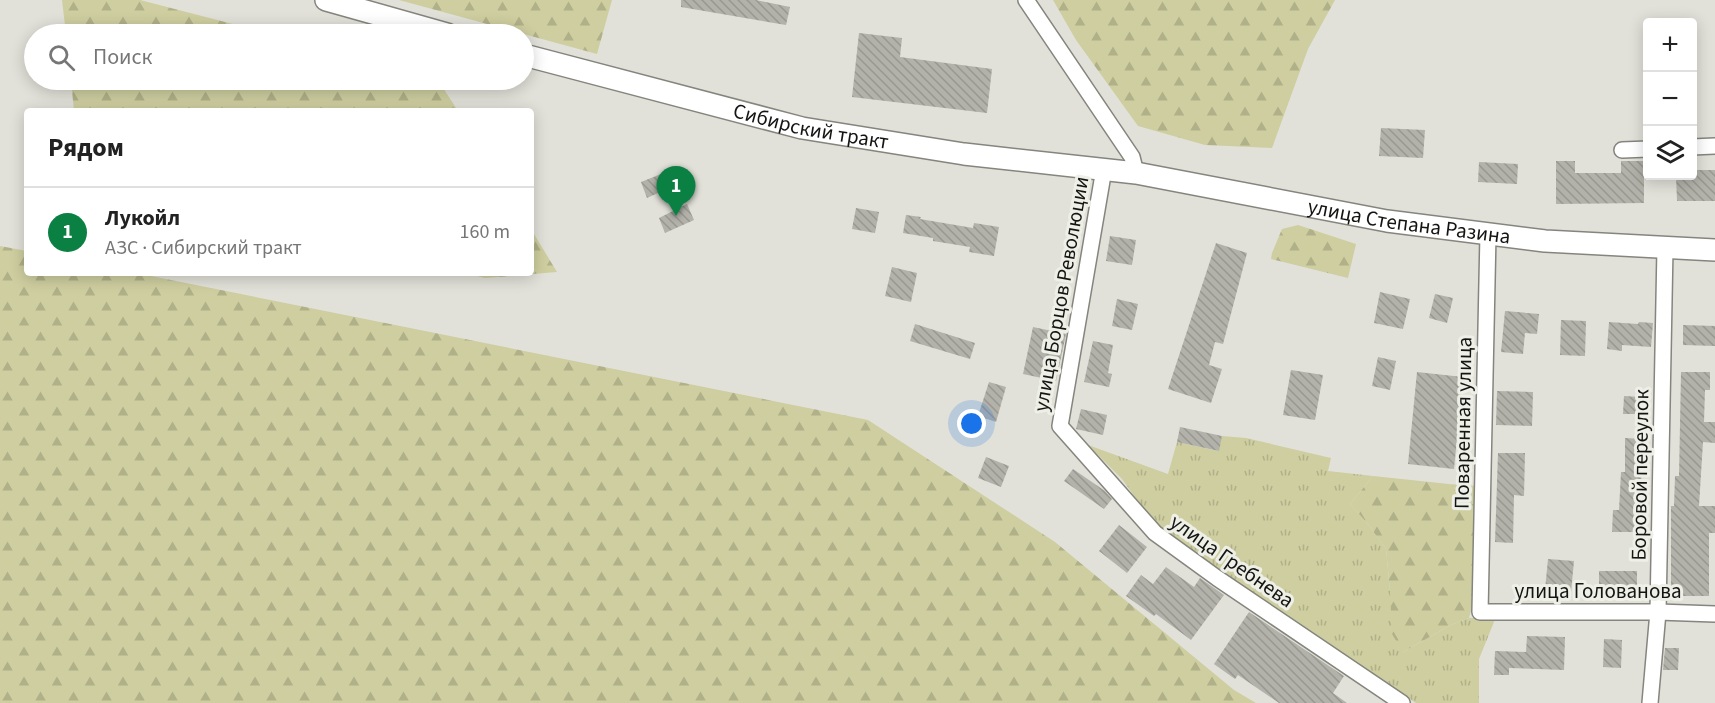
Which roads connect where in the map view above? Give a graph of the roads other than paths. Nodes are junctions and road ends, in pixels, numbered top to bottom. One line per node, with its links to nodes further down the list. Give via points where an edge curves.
1 (326, 0): 3 (main road)
2 (1026, 0): 10 (street, via 1132,157)
3 (411, 24)
4 (534, 59): 9 (main road, Сибирский тракт, via 802,128 964,154)
5 (1715, 146): 6 (street)
6 (1697, 147)
7 (1643, 149): 8 (street)
8 (1622, 150)
9 (1104, 169): 10 (main road, улица Степана Разина); 14 (street, улица Борцов Революции)
10 (1136, 173): 11 (main road, улица Степана Разина, via 1387,221)
11 (1488, 234): 12 (main road, улица Степана Разина); 15 (street, Поваренная улица)
12 (1665, 248): 13 (main road, улица Степана Разина); 16 (street, Боровой переулок)
13 (1715, 250)
14 (1060, 426): 18 (street, улица Гребнева, via 1155,533)
15 (1480, 612): 16 (street, улица Голованова)
16 (1658, 612): 17 (street, улица Голованова); 19 (street, Боровой переулок)
17 (1715, 614)
18 (1402, 703)
19 (1650, 703)

